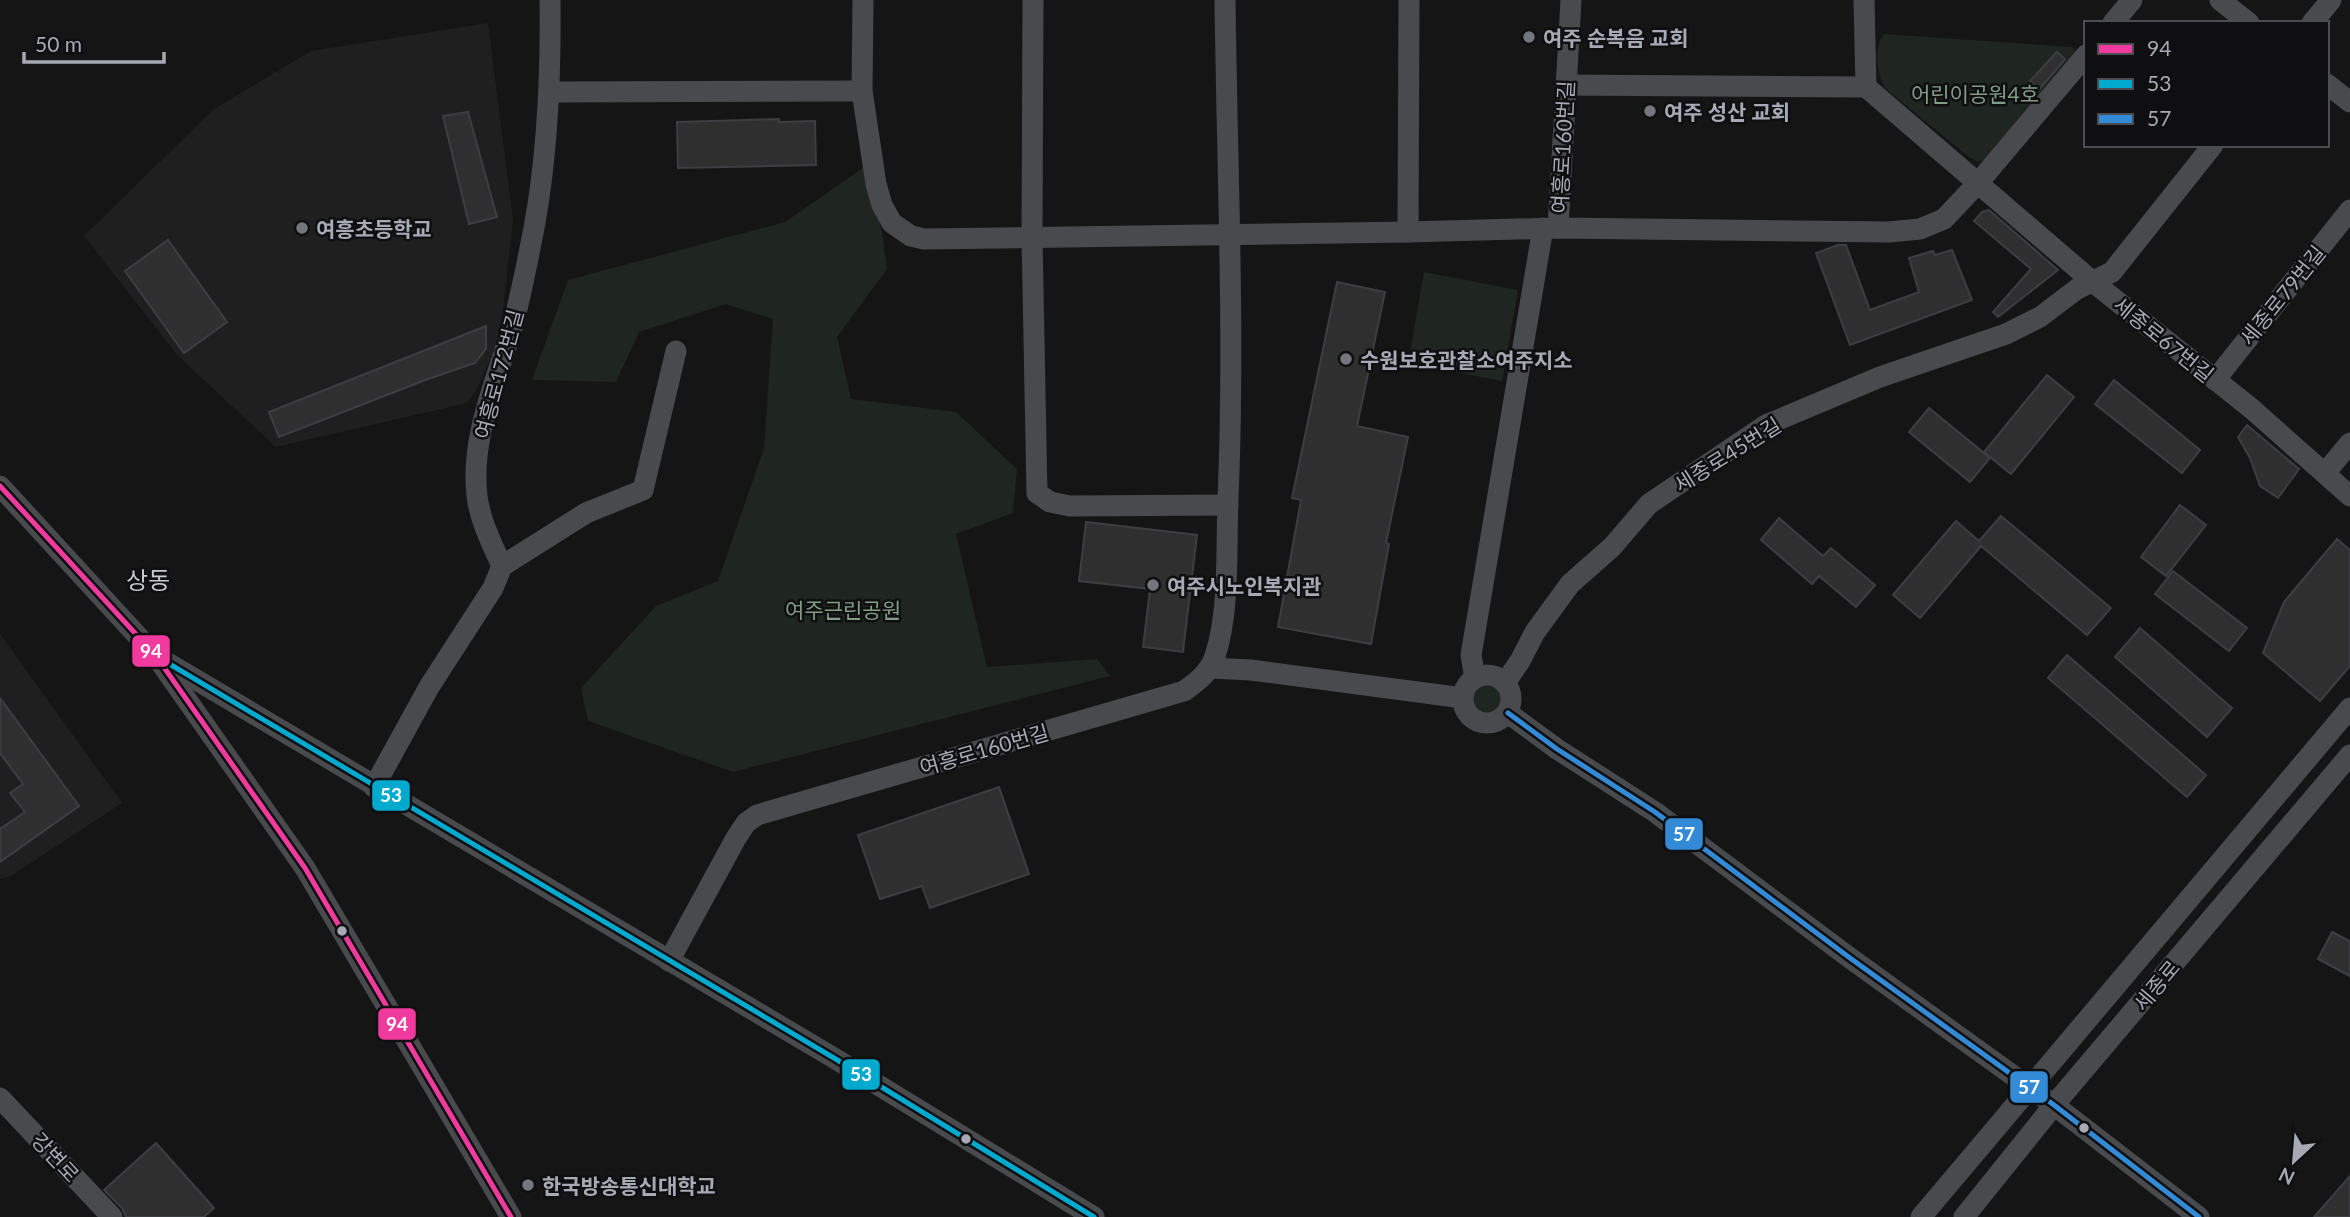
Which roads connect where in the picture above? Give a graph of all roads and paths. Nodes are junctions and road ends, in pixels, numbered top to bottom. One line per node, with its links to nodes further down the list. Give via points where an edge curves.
1 (551, 0): 19 (street, 여흥로172번길)
2 (863, 0): 18 (street, 여흥로160번길)
3 (1032, 0): 27 (street)
4 (1225, 0): 26 (street)
5 (1409, 0): 25 (street)
6 (1571, 0): 15 (street, 여흥로160번길)
7 (1864, 0): 17 (street)
8 (2132, 0): 11 (street)
9 (2220, 0): 12 (street)
10 (2331, 0): 13 (street)
11 (2115, 21)
12 (2246, 21)
13 (2314, 21)
14 (2084, 57): 22 (street)
15 (1565, 85): 17 (street); 24 (street, 여흥로160번길)
16 (2329, 86): 20 (street)
17 (1866, 87): 22 (street, 세종로67번길)
18 (862, 91): 19 (street); 27 (street, 여흥로160번길, via 876,184 892,223 924,239)
19 (551, 92): 36 (street, 여흥로172번길, via 531,245 514,321 489,396 476,464 477,498)
20 (2350, 102)
21 (2211, 147): 28 (street, via 2112,272)
22 (1978, 183): 24 (street, via 1944,219 1920,229); 28 (street, 세종로67번길)
23 (2350, 210): 30 (street, 세종로79번길)
24 (1550, 228): 25 (street, 여흥로160번길); 39 (street, via 1471,655)
25 (1408, 232): 26 (street, 여흥로160번길)
26 (1228, 235): 27 (street, 여흥로160번길); 35 (street)
27 (1032, 237): 35 (street, via 1037,493 1050,502 1070,506)
28 (2093, 282): 30 (street, 세종로67번길); 40 (street, 세종로45번길, via 2006,334 1880,377 1766,425 1649,504 1612,547 1570,584)
29 (676, 351): 36 (street, via 643,490 586,513)
30 (2215, 380): 32 (street, 세종로67번길)
31 (2350, 443): 32 (street)
32 (2325, 473): 34 (street, 세종로67번길)
33 (0, 486): 37 (street)
34 (2350, 496)
35 (1228, 505): 38 (street, via 1224,604)
36 (502, 566): 46 (street)
37 (156, 656): 46 (street); 53 (street, via 305,867)
38 (1210, 668): 41 (street); 47 (street, 여흥로160번길, via 1184,691 757,815 746,823)
39 (1475, 678): 40 (street, via 1490,675); 41 (street)
40 (1505, 682): 43 (street, via 1511,697)
41 (1463, 698): 43 (street, via 1466,712 1479,722 1495,723)
42 (2350, 708): 44 (street)
43 (1508, 713): 48 (street, via 1655,812)
44 (2325, 739): 45 (street); 48 (street)
45 (2349, 757): 50 (street, 세종로)
46 (374, 787): 47 (street)
47 (669, 961): 54 (street)
48 (2029, 1087): 50 (street); 55 (street)
49 (0, 1098): 52 (street, 강변로)
50 (2054, 1105): 51 (street, 세종로); 56 (street)
51 (1969, 1215)
52 (112, 1217)
53 (511, 1217)
54 (1094, 1217)
55 (1921, 1217)
56 (2199, 1217)

